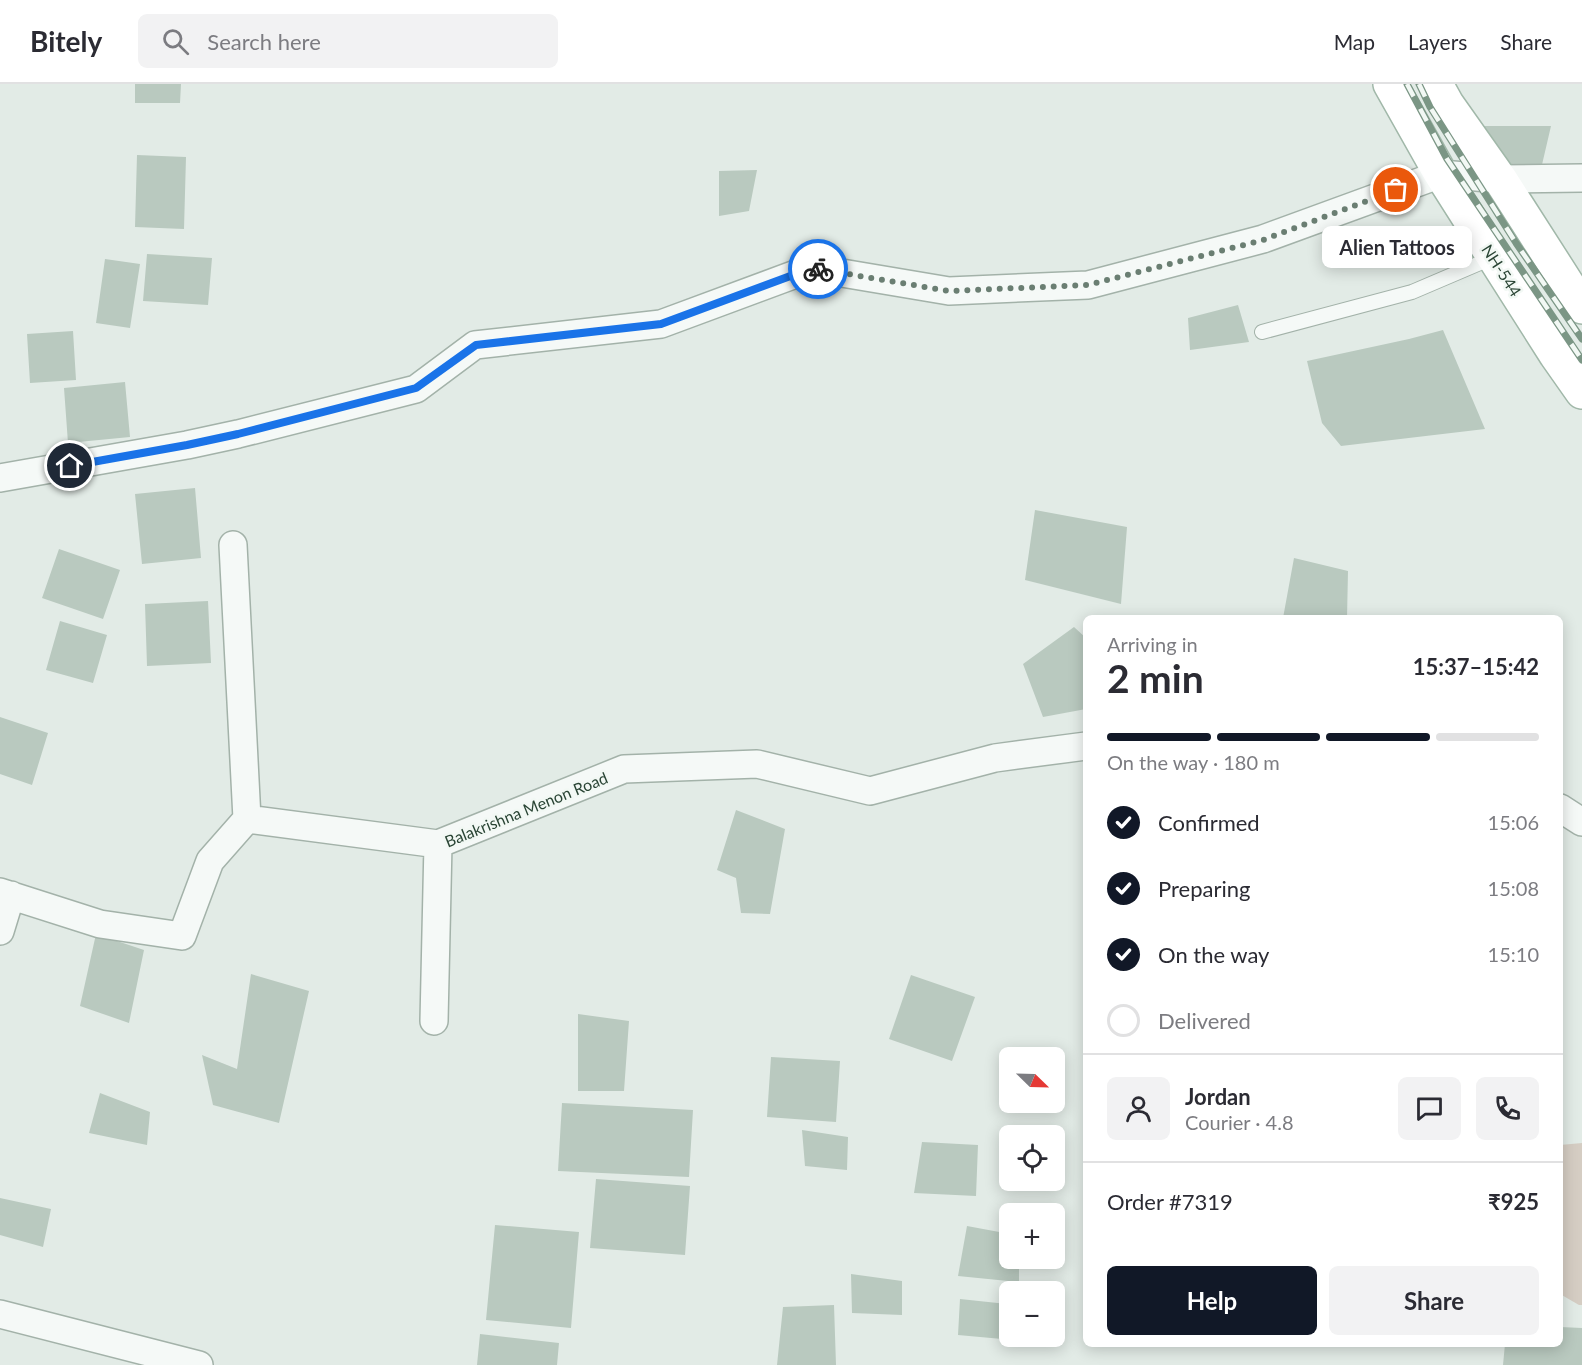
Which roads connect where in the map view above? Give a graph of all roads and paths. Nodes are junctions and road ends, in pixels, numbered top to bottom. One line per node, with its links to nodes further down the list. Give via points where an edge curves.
1 (1390, 84): 3 (main road, NH-544)
2 (1436, 84): 5 (main road)
3 (1441, 174): 5 (street); 6 (main road, NH-544); 10 (street, via 1263,240 1088,285 949,291 812,268 661,324 476,345 416,388 238,434)
4 (1582, 178): 5 (street)
5 (1500, 179): 7 (main road)
6 (1494, 257): 8 (lane, via 1412,292); 9 (main road, NH-544)
7 (1582, 307)
8 (1263, 332)
9 (1582, 392)
10 (0, 478)
11 (232, 545): 14 (street)
12 (1083, 746): 16 (street, Balakrishna Menon Road, via 995,758 870,791 757,764 624,769)
13 (1563, 810): 15 (street)
14 (247, 819): 16 (street, Balakrishna Menon Road); 17 (street, via 210,861 182,936 100,924)
15 (1582, 822)
16 (438, 844): 19 (street)
17 (6, 893): 18 (street)
18 (0, 931)
19 (434, 1021)
20 (0, 1314): 21 (street)
21 (199, 1365)

